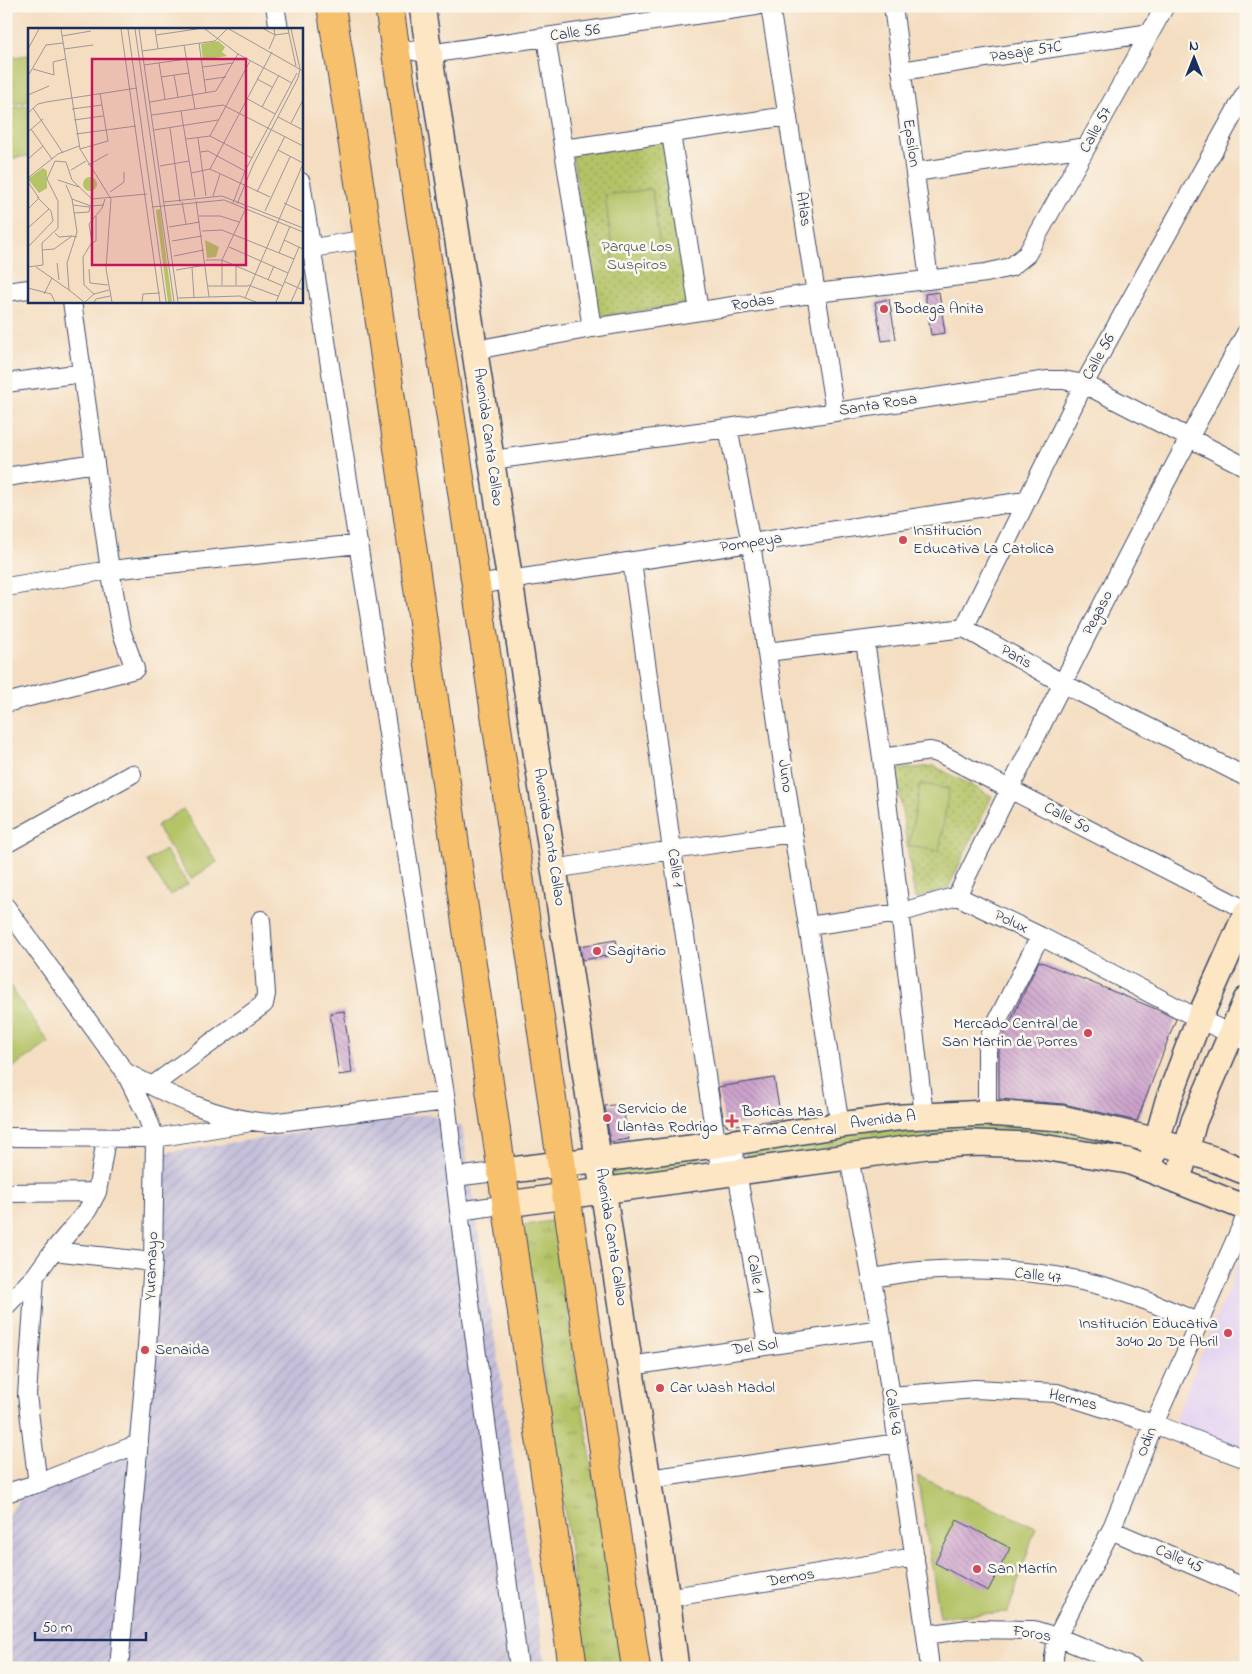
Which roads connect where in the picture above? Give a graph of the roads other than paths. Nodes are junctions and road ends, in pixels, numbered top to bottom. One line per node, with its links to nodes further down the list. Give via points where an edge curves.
1 (275, 6): 9 (street)
2 (331, 6): 22 (main road)
3 (389, 6): 12 (main road, Avenida Canta Callao)
4 (422, 6): 13 (street, Avenida Canta Callao)
5 (756, 6): 11 (street, Calle 56)
6 (770, 6): 16 (street, Atlas)
7 (893, 6): 14 (street, Epsilon)
8 (1165, 6): 10 (street, Calle 57)
9 (279, 28)
10 (1150, 33): 14 (street, Pasaje 57C); 18 (street, Calle 57)
11 (546, 37): 13 (street, Calle 56); 19 (street)
12 (395, 48): 13 (street, Calle 56); 50 (main road, Avenida Canta Callao)
13 (429, 54): 33 (street, Avenida Canta Callao)
14 (901, 71): 20 (street, Epsilon)
15 (1246, 92): 36 (street, Calle 56)
16 (788, 116): 17 (street); 28 (street, Atlas)
17 (671, 134): 19 (street); 30 (street)
18 (1086, 147): 20 (street); 24 (street, Calle 57)
19 (564, 150): 31 (street)
20 (915, 172): 25 (street, Epsilon)
21 (302, 196): 23 (street)
22 (368, 239): 23 (street); 92 (main road)
23 (306, 250): 46 (street)
24 (1027, 254): 25 (street, Rodas, via 1011,266 994,271)
25 (929, 280): 28 (street, Rodas)
26 (28, 289): 27 (street)
27 (6, 292)
28 (816, 293): 30 (street, Rodas); 37 (street, Atlas)
29 (72, 302): 34 (street)
30 (699, 312): 31 (street, Rodas)
31 (592, 328): 33 (street, Rodas)
32 (1246, 333): 39 (street, Pegaso)
33 (475, 350): 40 (street, Avenida Canta Callao)
34 (82, 373): 35 (street); 41 (street)
35 (6, 383)
36 (1084, 384): 37 (street, Santa Rosa, via 1048,380); 39 (street, Santa Rosa); 44 (street, Calle 56)
37 (835, 412): 38 (street, Santa Rosa)
38 (728, 428): 40 (street, Santa Rosa); 45 (street, Juno)
39 (1188, 438): 42 (street, Santa Rosa); 55 (street, Pegaso)
40 (492, 460): 49 (street, Avenida Canta Callao)
41 (95, 463): 43 (street); 48 (street)
42 (1246, 467)
43 (6, 477)
44 (1025, 501): 45 (street, Pompeya); 52 (street, Calle 56)
45 (751, 543): 47 (street, Pompeya); 54 (street, Juno)
46 (359, 544): 48 (street); 77 (street)
47 (632, 561): 49 (street, Pompeya); 63 (street, Calle 1)
48 (110, 570): 51 (street); 56 (street, via 121,630 135,669)
49 (509, 579): 50 (street, Pompeya); 64 (street, Avenida Canta Callao)
50 (476, 584): 90 (main road, Avenida Canta Callao)
51 (6, 588)
52 (964, 628): 53 (street); 55 (street, Paris)
53 (865, 641): 54 (street); 57 (street)
54 (767, 652): 61 (street, Juno)
55 (1062, 683): 59 (street, Paris); 60 (street, Pegaso)
56 (6, 703)
57 (882, 758): 60 (street, Calle 50, via 930,751); 68 (street)
58 (132, 774): 62 (street)
59 (1246, 777)
60 (1010, 788): 65 (street, Pegaso); 67 (street, Calle 50)
61 (793, 833): 63 (street); 70 (street, Juno)
62 (6, 844)
63 (672, 850): 64 (street); 86 (street, Calle 1)
64 (554, 869): 89 (street, Avenida Canta Callao)
65 (957, 896): 68 (street); 71 (street, Polux)
66 (6, 907): 75 (street, Yuramayo)
67 (1246, 912): 73 (street)
68 (899, 913): 70 (street); 79 (street)
69 (261, 920): 76 (street, via 264,1004)
70 (808, 926): 81 (street, Juno)
71 (1040, 936): 73 (street, Polux); 78 (street, via 991,1033 987,1050)
72 (1246, 1000): 74 (street)
73 (1199, 1019): 74 (street, Polux); 85 (street, via 1168,1101)
74 (1238, 1038): 87 (street, via 1194,1121)
75 (125, 1072): 76 (street); 83 (street, Yuramayo)
76 (152, 1086): 80 (street, via 210,1111)
77 (446, 1101): 80 (street, via 270,1123); 95 (street)
78 (988, 1113): 79 (street, Avenida A); 85 (street, Avenida A, via 1061,1118)
79 (924, 1115): 81 (street, Avenida A)
80 (254, 1122): 83 (street)
81 (840, 1125): 86 (street, Avenida A)
82 (6, 1138): 84 (street)
83 (155, 1138): 84 (street); 106 (street, Yuramayo)
84 (106, 1139): 98 (street)
85 (1157, 1141): 87 (street, Avenida A); 91 (street)
86 (724, 1144): 89 (street, Avenida A); 94 (street, Calle 1)
87 (1186, 1151): 93 (street, Avenida A); 96 (street)
88 (849, 1157): 91 (street, Avenida A, via 976,1143 1030,1145 1128,1161); 94 (street, Avenida A); 108 (street, Calle 43)
89 (599, 1160): 90 (street, Avenida A); 97 (street, Avenida Canta Callao)
90 (561, 1164): 92 (street, Avenida A); 100 (main road, Avenida Canta Callao)
91 (1148, 1170): 96 (street, Avenida A)
92 (503, 1171): 95 (street, Avenida A); 101 (main road)
93 (1246, 1172)
94 (730, 1174): 97 (street, Avenida A); 112 (street, Calle 1)
95 (455, 1177): 103 (street)
96 (1178, 1181): 102 (street, Avenida A)
97 (604, 1190): 100 (street, Avenida A); 113 (street, Avenida Canta Callao)
98 (97, 1192): 99 (street); 105 (street, via 87,1211)
99 (6, 1193)
100 (566, 1197): 101 (street, Avenida A); 131 (main road, Avenida Canta Callao)
101 (508, 1204): 103 (street, Avenida A); 130 (main road)
102 (1246, 1208)
103 (459, 1211): 129 (street)
104 (1246, 1216): 110 (street, Odin)
105 (53, 1251): 106 (street); 107 (street)
106 (153, 1262): 117 (street, Yuramayo)
107 (35, 1276): 109 (street); 120 (street, via 27,1395)
108 (871, 1278): 110 (street, Calle 47, via 963,1269 1040,1274 1094,1284); 111 (street, Calle 43)
109 (6, 1306)
110 (1198, 1322): 115 (street, Odin)
111 (881, 1329): 112 (street, Del Sol); 114 (street, Calle 43)
112 (767, 1345): 113 (street, Del Sol)
113 (630, 1366): 119 (street, Avenida Canta Callao)
114 (891, 1396): 115 (street, Hermes, via 975,1389 1058,1393); 116 (street, Calle 43)
115 (1154, 1424): 118 (street, Hermes); 122 (street, Odin)
116 (898, 1443): 119 (street); 123 (street, Calle 43)
117 (138, 1444): 120 (street); 128 (street, Yuramayo)
118 (1246, 1460)
119 (649, 1479): 125 (street, Avenida Canta Callao)
120 (36, 1484): 121 (street)
121 (6, 1493)
122 (1112, 1530): 124 (street, Calle 45); 127 (street, Odin)
123 (915, 1557): 125 (street, Demos); 126 (street, Calle 43)
124 (1246, 1588)
125 (667, 1598): 132 (street, Avenida Canta Callao)
126 (926, 1634): 127 (street, Foros, via 994,1629 1034,1630); 133 (street, Calle 43)
127 (1057, 1637): 134 (street, Odin); 135 (street, Foros)
128 (119, 1668)
129 (519, 1668)
130 (573, 1668)
131 (636, 1668)
132 (676, 1668)
133 (930, 1668)
134 (1054, 1668)
135 (1133, 1668)

